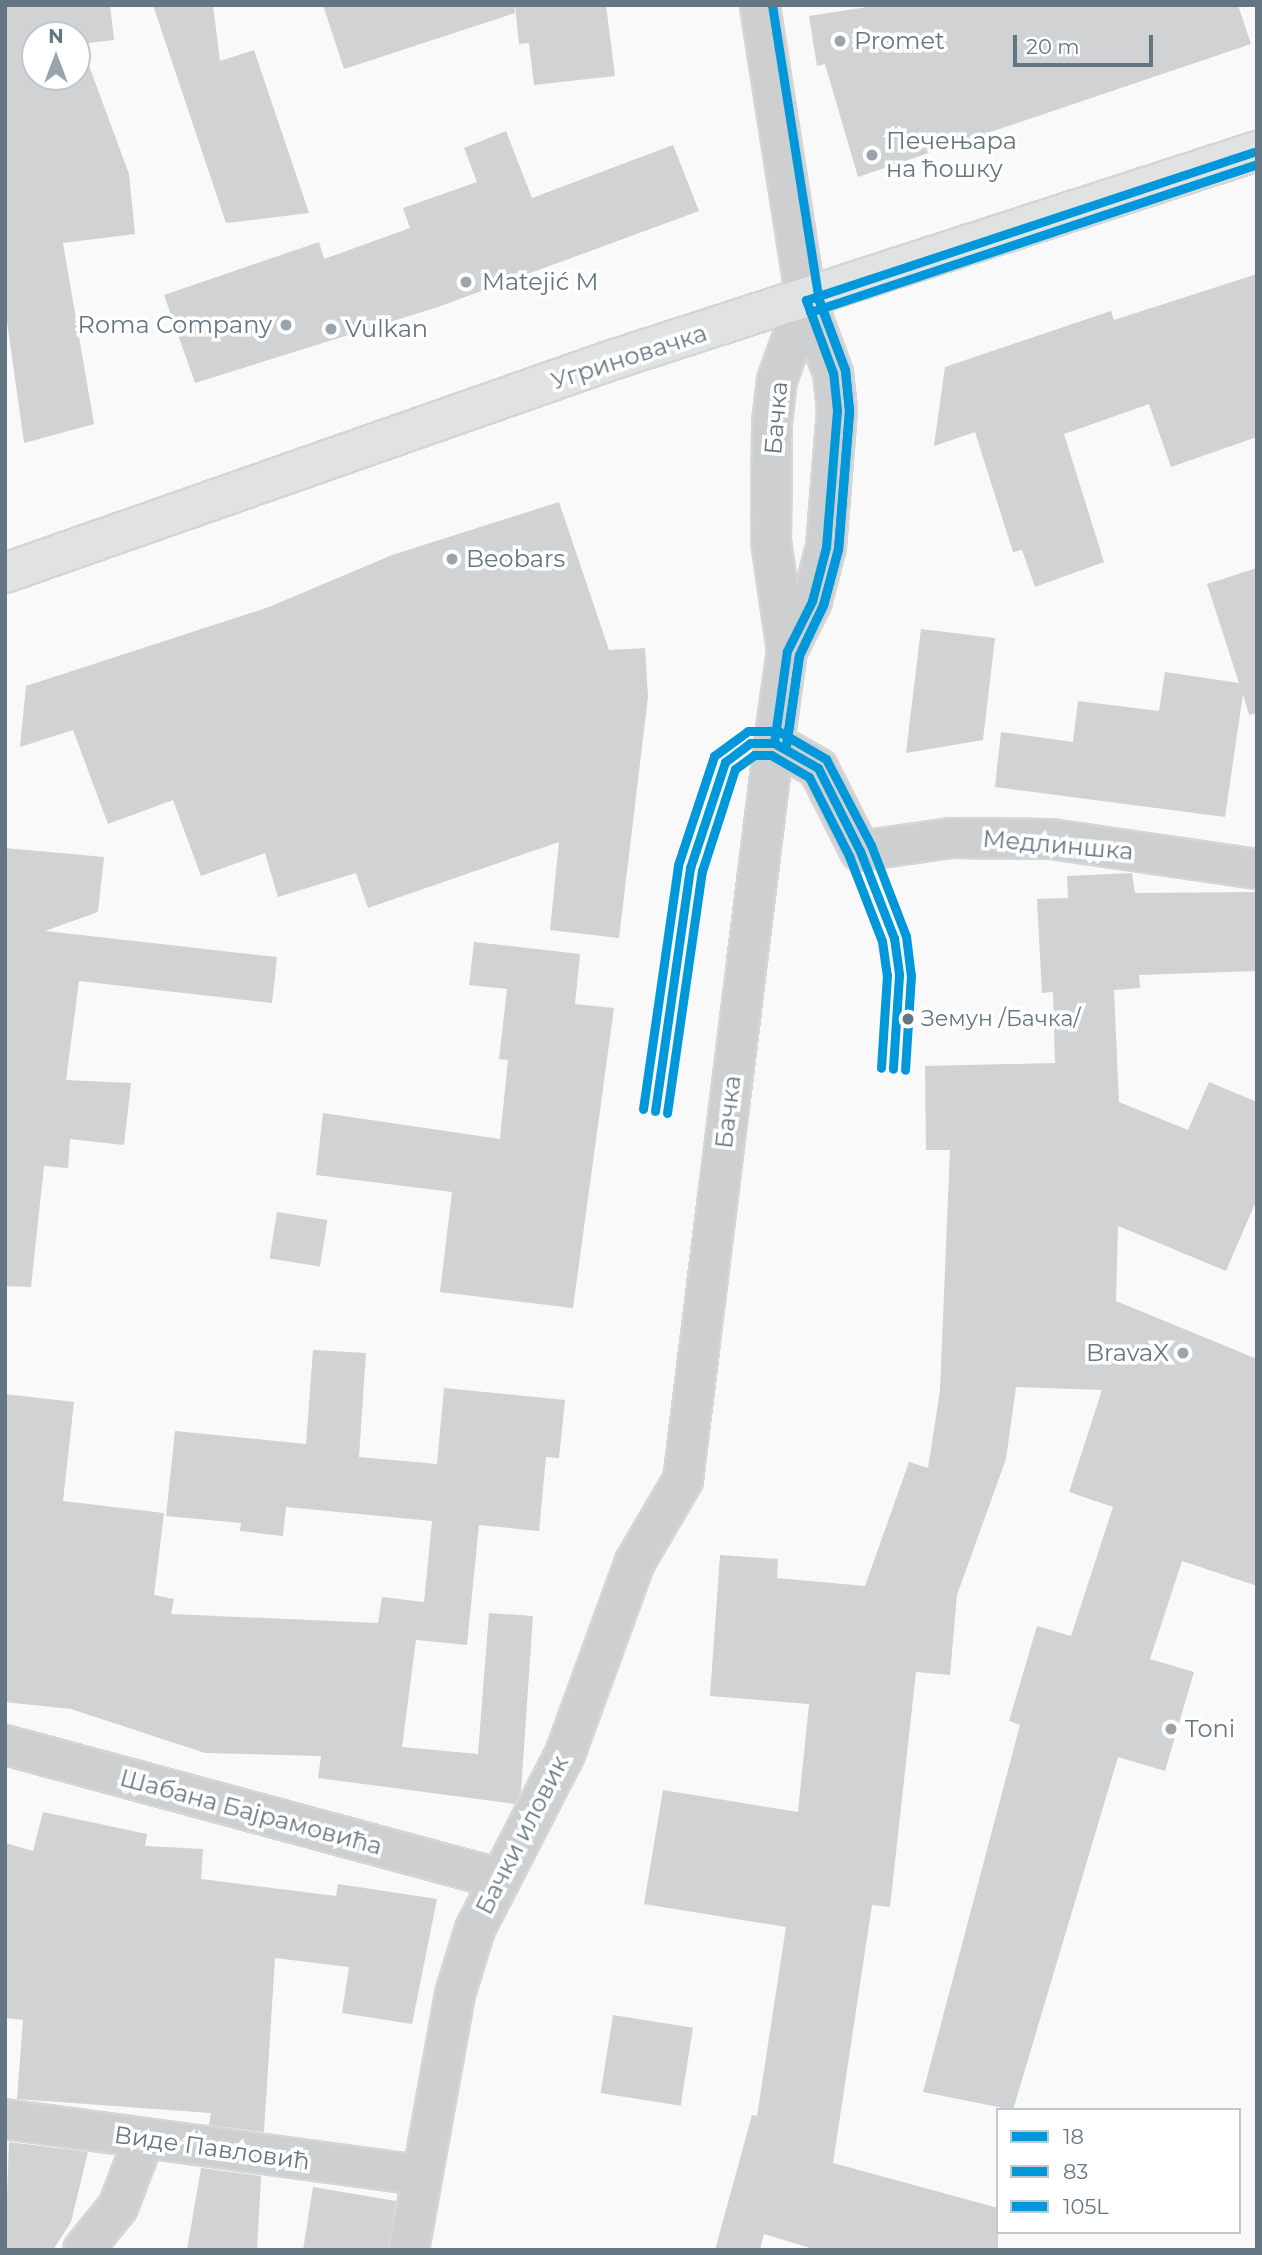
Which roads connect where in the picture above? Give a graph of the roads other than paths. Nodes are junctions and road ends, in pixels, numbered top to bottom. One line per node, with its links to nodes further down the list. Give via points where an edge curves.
1 (760, 5): 3 (street)
2 (1257, 151): 3 (main road, Угриновачка)
3 (806, 300): 4 (main road, Угриновачка); 5 (street, Бачка, via 777,380 772,422 771,541); 5 (street, Бачка, via 833,373 837,410 825,547 812,601)
4 (5, 573)
5 (787, 651): 6 (street, Бачка)
6 (774, 743): 7 (street, Медлиншка, via 818,768 860,851 951,838 1051,839); 8 (street, Бачка)
7 (1257, 869)
8 (683, 1480): 10 (street, Бачки иловик, via 617,1601 565,1754)
9 (5, 1745): 10 (street, Шабана Бајрамовића)
10 (496, 1878): 13 (street, Бачки иловик, via 455,1994)
11 (5, 2119): 12 (street, Виде Павловић)
12 (144, 2139): 13 (street, Виде Павловић); 14 (street, via 118,2207)
13 (419, 2175): 15 (street, Бачки иловик)
14 (83, 2250)
15 (409, 2250)

